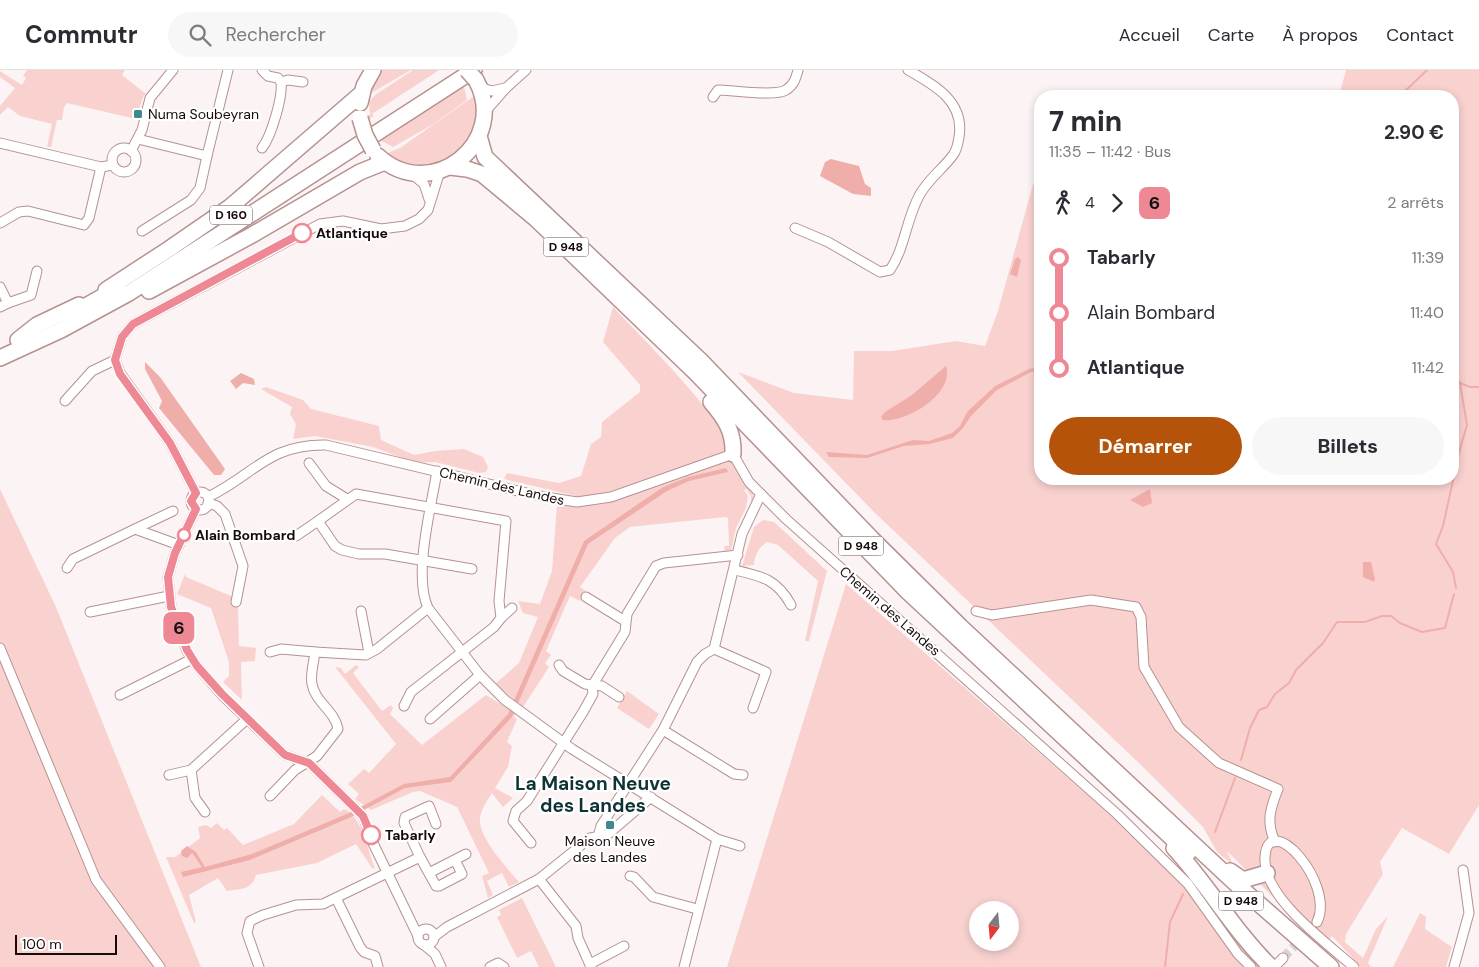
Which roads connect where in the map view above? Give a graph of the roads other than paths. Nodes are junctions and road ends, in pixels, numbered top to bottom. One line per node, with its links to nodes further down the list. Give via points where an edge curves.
1 (173, 70): 17 (street, via 150,98)
2 (228, 70): 21 (street)
3 (262, 70): 10 (street)
4 (374, 70): 13 (highway)
5 (455, 70): 34 (highway, D 160, via 112,292)
6 (526, 70): 12 (street)
7 (798, 70): 14 (street, via 794,83 785,91 718,90)
8 (908, 70): 29 (street, via 948,97 958,112 961,128 954,155 919,196 897,259 890,270 880,272 828,242)
9 (474, 77): 12 (street, via 492,91); 15 (highway); 34 (highway, D 160, via 103,309)
10 (281, 82): 11 (street); 19 (street, via 269,139)
11 (304, 82)
12 (506, 88): 15 (street)
13 (362, 92): 22 (highway, bridge, via 360,118 364,135); 34 (highway, D 160, via 199,229 88,301 36,325)
14 (712, 97)
15 (483, 114): 16 (highway)
16 (479, 136): 25 (highway, via 467,154); 105 (highway, D 948, via 486,156 701,361 920,588)
17 (138, 140): 20 (street); 21 (street)
18 (2, 147): 24 (street)
19 (262, 148)
20 (132, 152): 23 (street, via 123,148 115,152); 23 (street, via 135,164 129,171 120,171)
21 (207, 156): 30 (street, via 196,194 191,200)
22 (385, 162): 26 (highway); 34 (highway, D 160, via 360,172 128,302 46,343)
23 (113, 165): 24 (street)
24 (101, 168): 28 (street, via 89,218 84,225 28,211 19,212)
25 (445, 169): 26 (highway); 27 (street); 36 (highway, D 948, via 476,171 500,187)
26 (411, 173): 27 (street, via 424,184)
27 (430, 202): 38 (street, via 428,210 419,219 397,228 381,229 335,221 300,234 133,324 122,337)
28 (0, 223)
29 (795, 228)
30 (142, 231)
31 (37, 271): 33 (street, via 30,295)
32 (0, 287): 33 (street)
33 (4, 305)
34 (20, 345): 35 (highway, D 160); 37 (highway, D 160)
35 (0, 348)
36 (673, 351): 40 (highway, via 677,364 728,424); 99 (highway, D 948, via 915,598)
37 (0, 358)
38 (115, 360): 39 (street, via 92,371); 43 (street, via 120,374 170,443)
39 (65, 401)
40 (733, 454): 42 (street, Chemin des Landes, via 612,497 590,501 561,501); 44 (street, Chemin des Landes, via 746,478)
41 (309, 463): 45 (street, via 326,486)
42 (437, 471): 46 (street, Chemin des Landes, via 326,445 309,445 274,454); 48 (street)
43 (196, 493): 46 (street, via 204,493); 49 (street, via 191,501)
44 (761, 494): 47 (street, Chemin des Landes); 51 (street)
45 (347, 499): 48 (street, via 356,494); 52 (street)
46 (208, 500): 49 (street, via 204,509); 63 (street, via 225,514 243,566)
47 (770, 502): 51 (street); 132 (street, Chemin des Landes, via 1024,734 1117,814 1188,884)
48 (432, 507): 57 (street); 70 (street, via 506,521 499,601)
49 (196, 509): 55 (street)
50 (173, 511): 53 (street)
51 (755, 511): 56 (street, via 742,534)
52 (318, 521): 54 (street); 57 (street, via 335,546 342,550)
53 (135, 529): 55 (street); 58 (street, via 73,559)
54 (296, 536)
55 (179, 545): 61 (street, via 169,568)
56 (738, 555): 60 (street); 71 (street, via 656,566)
57 (422, 560): 59 (street); 65 (street, via 421,590)
58 (67, 568)
59 (472, 568)
60 (735, 570): 64 (street, via 765,576); 73 (street)
61 (169, 596): 69 (street); 78 (street)
62 (586, 597): 71 (street)
63 (236, 602)
64 (791, 606)
65 (428, 608): 76 (street); 77 (street)
66 (512, 608): 70 (street)
67 (361, 610): 77 (street)
68 (976, 611): 102 (street, via 992,614 1091,600 1136,607 1140,617 1144,667 1179,727 1219,763 1278,789 1268,823)
69 (90, 612)
70 (501, 618): 76 (street, via 494,628)
71 (625, 621): 81 (street, via 625,632)
72 (0, 648): 125 (street, via 96,880)
73 (714, 648): 85 (street, via 766,672); 88 (street, via 697,662)
74 (270, 652): 75 (street, via 281,649)
75 (315, 652): 77 (street, via 358,656); 90 (street, via 311,683 337,721 338,729)
76 (462, 652): 80 (street); 84 (street, via 412,692)
77 (369, 653)
78 (192, 659): 82 (street); 86 (street)
79 (559, 665): 81 (street)
80 (480, 675): 87 (street); 89 (street, via 505,700)
81 (592, 686): 83 (street, via 602,686); 89 (street, via 593,694)
82 (120, 695)
83 (619, 698)
84 (404, 706)
85 (753, 708)
86 (248, 719): 90 (street, via 285,755); 91 (street)
87 (430, 719)
88 (662, 730): 93 (street, via 734,774); 94 (street)
89 (564, 742): 94 (street); 103 (street, via 527,801 516,811 513,821)
90 (309, 763): 95 (street, via 296,770); 110 (street, via 368,825 372,841)
91 (191, 770): 92 (street); 97 (street, via 195,798)
92 (169, 775)
93 (743, 775)
94 (629, 784): 96 (street); 100 (street, via 601,826)
95 (270, 796)
96 (651, 797): 100 (street, via 614,829); 101 (street)
97 (205, 812)
98 (436, 824): 107 (street, via 429,806 405,817 404,823)
99 (1168, 835): 123 (highway, via 1171,845 1231,922); 133 (highway, D 948)
100 (598, 837): 114 (street, via 590,838)
101 (717, 840): 104 (street); 116 (street)
102 (1275, 842): 112 (street, via 1267,848); 118 (street, via 1292,847 1307,866 1316,885 1320,905)
103 (531, 843)
104 (740, 846)
105 (1200, 850): 112 (highway, via 1212,855 1243,880); 134 (highway, D 948)
106 (466, 854): 108 (street)
107 (420, 857): 110 (street); 111 (street)
108 (455, 860): 111 (street); 111 (street, via 462,874 439,886)
109 (1463, 870): 136 (street, via 1469,913)
110 (388, 872): 115 (street); 117 (street)
111 (429, 873)
112 (1267, 873): 135 (street, via 1285,903)
113 (630, 876): 116 (street, via 653,897)
114 (539, 879): 119 (street); 124 (street, via 576,926)
115 (336, 898): 126 (street, via 323,904 296,905 250,921 247,933); 127 (street, via 360,947 375,956)
116 (697, 909): 131 (street, via 698,916)
117 (412, 921): 119 (street); 120 (street)
118 (1317, 922)
119 (431, 934): 120 (street, via 420,932); 120 (street, via 428,944); 122 (street)
120 (420, 940): 122 (street)
121 (624, 946): 124 (street)
122 (435, 954): 128 (street)
123 (1276, 964)
124 (591, 966)
125 (160, 967)
126 (259, 967)
127 (378, 967)
128 (441, 967)
129 (490, 967): 130 (street, via 498,963)
130 (504, 967)
131 (684, 967)
132 (1251, 967)
133 (1315, 967)
134 (1331, 967)
135 (1354, 967)
136 (1454, 967)

